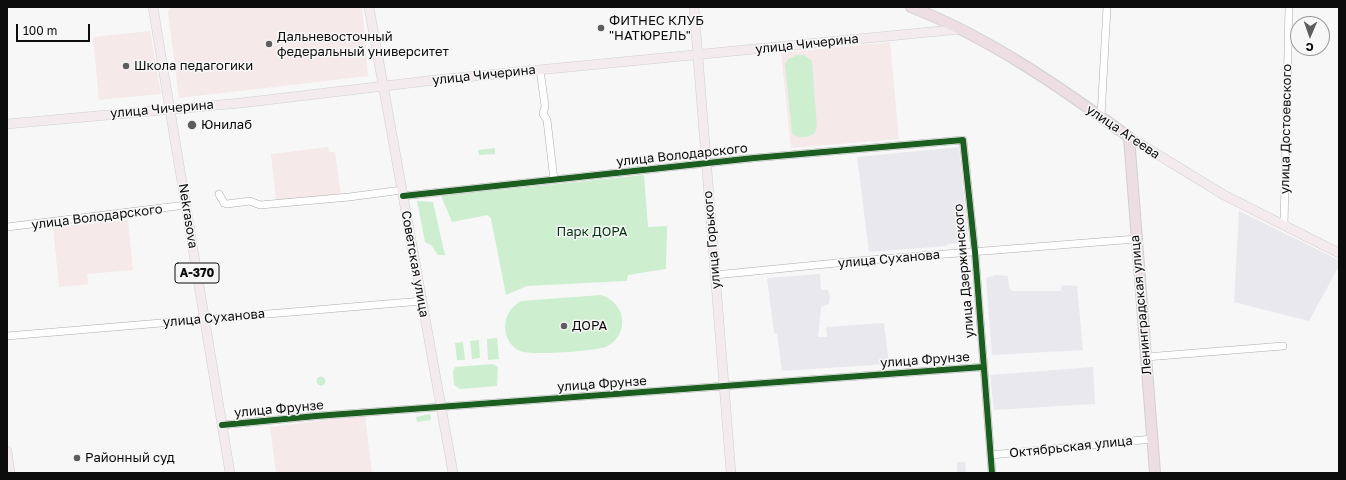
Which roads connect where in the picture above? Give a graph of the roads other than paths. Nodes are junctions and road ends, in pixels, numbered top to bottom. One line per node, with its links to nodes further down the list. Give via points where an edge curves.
1 (153, 7): 11 (main road, Nekrasova / А-370)
2 (369, 7): 10 (main road, Советская улица)
3 (694, 7): 8 (main road, улица Горького)
4 (910, 7): 7 (highway, улица Агеева)
5 (1107, 7): 12 (street)
6 (1289, 7): 21 (street, улица Достоевского)
7 (962, 29): 8 (main road, улица Чичерина); 12 (highway, улица Агеева, via 1018,61)
8 (697, 55): 9 (main road, улица Чичерина); 16 (main road, улица Горького)
9 (540, 70): 10 (main road, улица Чичерина); 17 (street, via 545,106 543,114 547,120)
10 (383, 87): 11 (main road, улица Чичерина); 18 (main road, Советская улица)
11 (170, 108): 13 (main road, улица Чичерина); 20 (main road, Nekrasova / А-370)
12 (1101, 117): 14 (highway, улица Агеева)
13 (7, 124)
14 (1129, 137): 21 (main road, улица Агеева, via 1224,195); 23 (highway, Ленинградская улица)
15 (963, 140): 16 (street, улица Володарского); 24 (street, улица Дзержинского)
16 (706, 163): 17 (street, улица Володарского); 26 (main road, улица Горького)
17 (554, 180): 18 (street, улица Володарского)
18 (403, 193): 19 (street, улица Володарского, via 260,205 250,201 227,204); 27 (main road, Советская улица)
19 (219, 194)
20 (186, 205): 22 (street, улица Володарского); 28 (main road, Nekrasova / А-370)
21 (1284, 226): 25 (main road, улица Агеева)
22 (7, 227)
23 (1136, 239): 24 (street, улица Суханова); 31 (highway, Ленинградская улица)
24 (975, 252): 26 (street, улица Суханова); 32 (street, улица Дзержинского)
25 (1339, 252)
26 (715, 275): 33 (main road, улица Горького)
27 (422, 301): 28 (street, улица Суханова); 34 (main road, Советская улица)
28 (204, 319): 29 (street, улица Суханова); 35 (main road, Nekrasova / А-370)
29 (7, 336)
30 (1282, 346): 31 (street)
31 (1146, 358): 36 (highway, Ленинградская улица)
32 (983, 367): 33 (street, улица Фрунзе); 38 (street, улица Дзержинского)
33 (724, 387): 34 (street, улица Фрунзе); 42 (main road, улица Горького)
34 (442, 408): 35 (street, улица Фрунзе); 41 (main road, Советская улица)
35 (222, 425): 40 (main road, Nekrasova / А-370)
36 (1152, 439): 38 (street, Октябрьская улица); 44 (highway, Ленинградская улица)
37 (7, 450): 39 (main road)
38 (991, 455): 43 (street, улица Дзержинского)
39 (10, 473)
40 (230, 473)
41 (452, 473)
42 (730, 473)
43 (992, 473)
44 (1155, 473)

